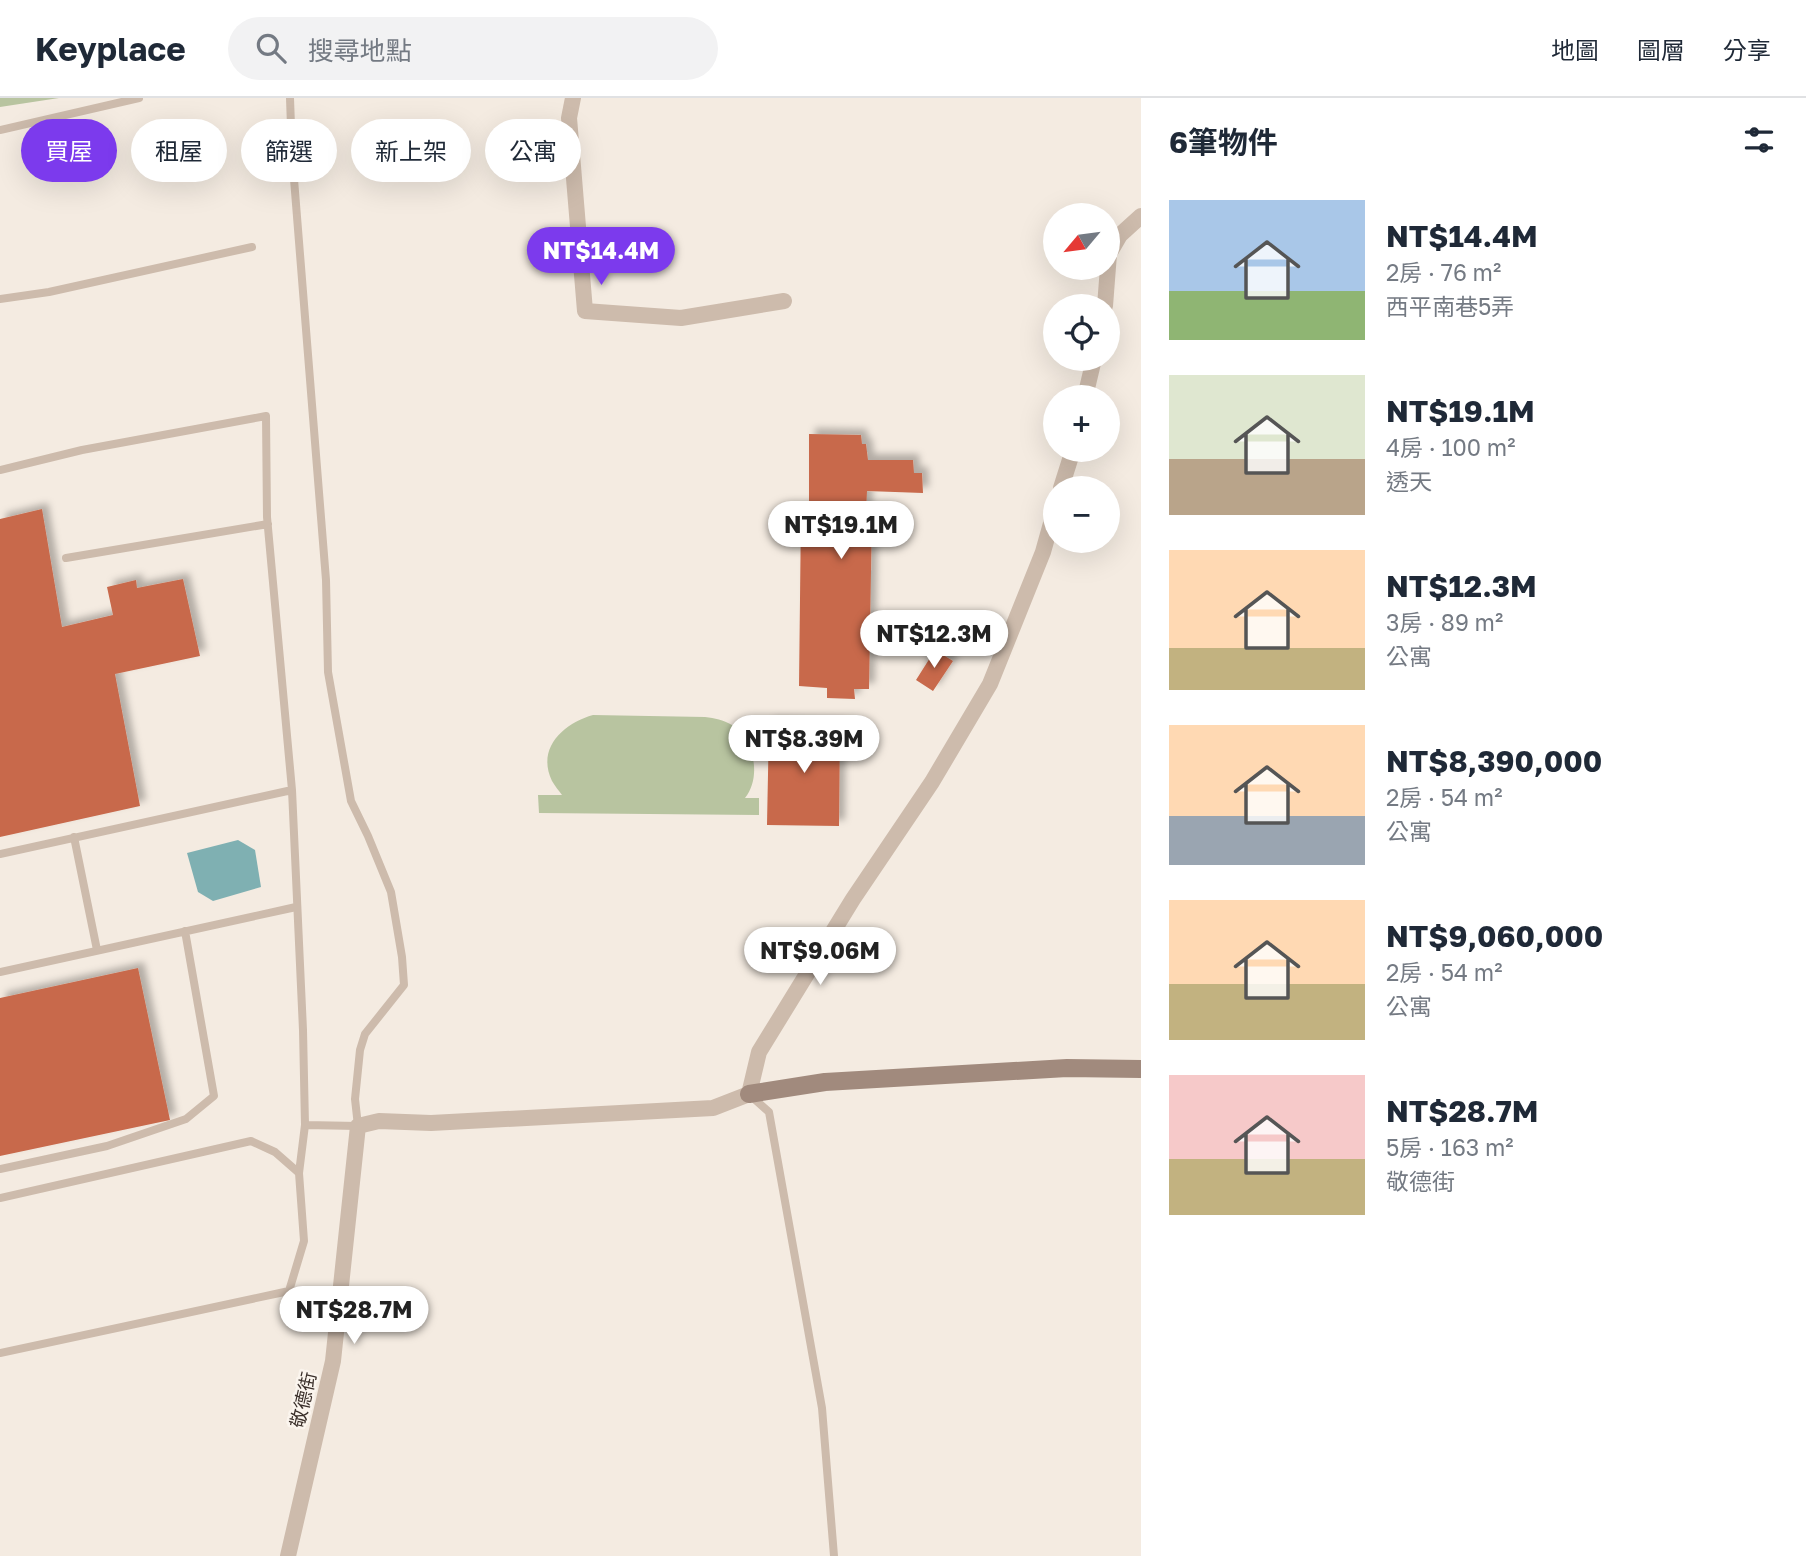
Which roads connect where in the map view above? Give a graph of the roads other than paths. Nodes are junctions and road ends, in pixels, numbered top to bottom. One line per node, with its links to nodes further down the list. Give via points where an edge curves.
1 (139, 98): 4 (lane)
2 (290, 98): 24 (lane, via 326,580 328,672 351,802 391,892 404,985 365,1034 355,1099)
3 (573, 98): 9 (street, via 569,118 584,311 681,318)
4 (0, 130)
5 (1141, 216): 7 (street, via 1120,235 1109,254)
6 (252, 247): 8 (lane)
7 (1106, 294)
8 (0, 299)
9 (784, 301)
10 (0, 470): 11 (lane, via 266,416)
11 (268, 524): 13 (lane); 14 (lane)
12 (1043, 552): 22 (street, via 990,684 759,1052)
13 (65, 558)
14 (292, 790): 15 (lane); 17 (lane)
15 (74, 837): 16 (lane); 19 (lane)
16 (0, 854)
17 (296, 907): 18 (lane); 23 (lane)
18 (185, 931): 19 (lane); 25 (lane, via 214,1096 186,1119 107,1146)
19 (97, 950): 20 (lane)
20 (0, 972)
21 (1141, 1069): 22 (street, via 1067,1068 825,1082)
22 (749, 1094): 24 (street, via 713,1108 431,1123 379,1121); 32 (lane, via 769,1112 822,1408)
23 (305, 1125): 24 (lane); 26 (lane)
24 (358, 1126): 29 (street, 敬德街)
25 (0, 1169)
26 (299, 1173): 27 (lane, via 275,1152 251,1142); 28 (lane, via 303,1241)
27 (0, 1198)
28 (289, 1291): 29 (lane); 30 (lane)
29 (341, 1295): 31 (street, 敬德街, via 333,1361)
30 (0, 1353)
31 (288, 1556)
32 (834, 1556)

